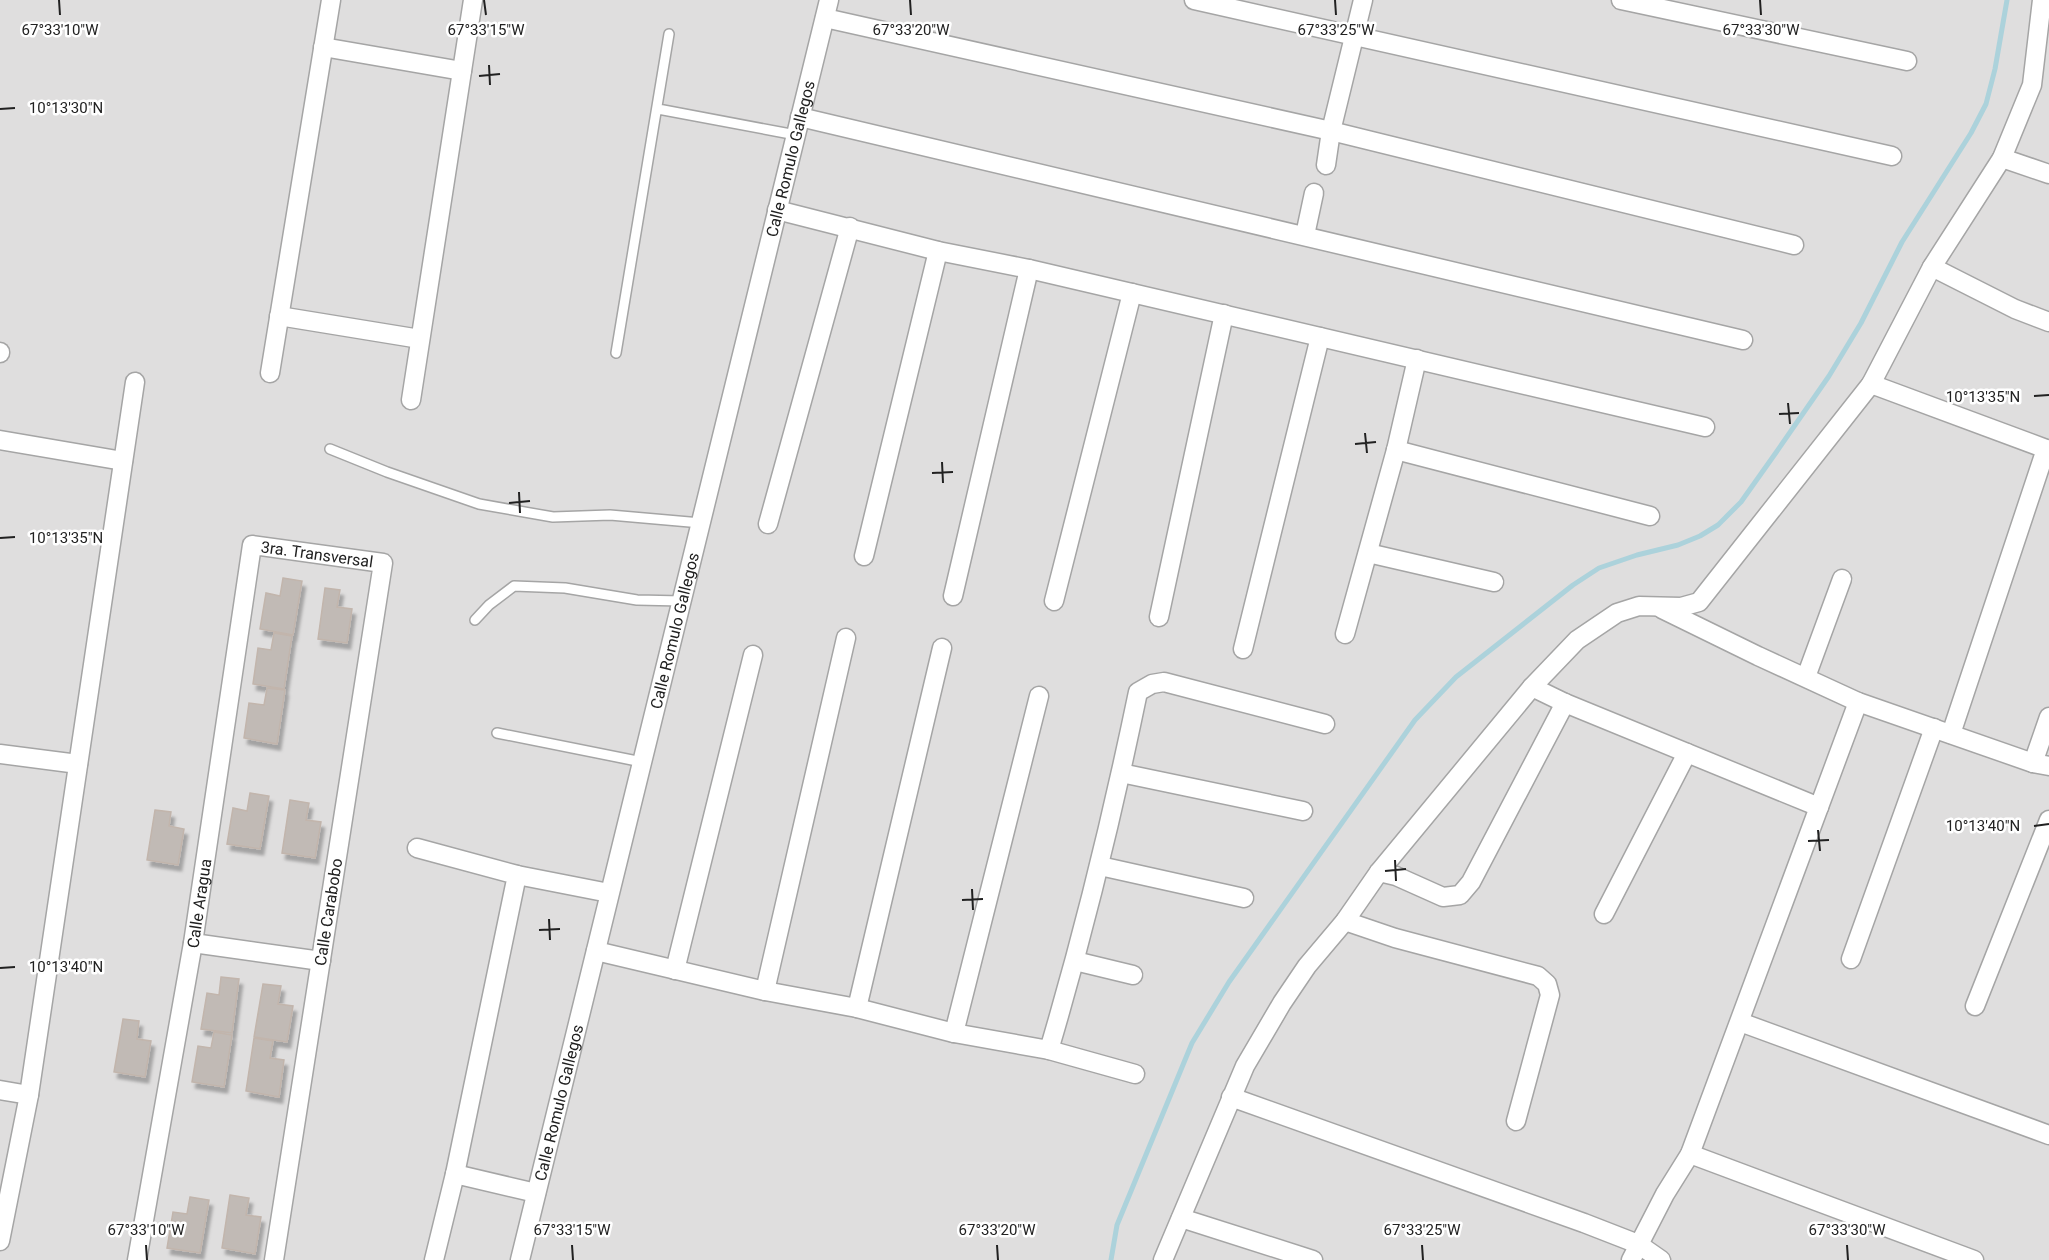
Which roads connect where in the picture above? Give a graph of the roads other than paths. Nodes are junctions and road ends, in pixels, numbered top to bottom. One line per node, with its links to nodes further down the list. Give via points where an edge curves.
1 (331, 0): 10 (street)
2 (473, 0): 12 (street)
3 (1194, 0): 9 (street)
4 (1363, 0): 9 (street)
5 (1621, 0): 11 (street)
6 (2042, 0): 13 (street)
7 (827, 9): 15 (street, Calle Romulo Gallegos); 16 (street)
8 (669, 34): 14 (lane)
9 (1354, 36): 16 (street); 18 (street)
10 (323, 47): 12 (street); 32 (street)
11 (1907, 61)
12 (462, 71): 35 (street)
13 (2041, 88): 19 (street)
14 (658, 109): 17 (lane); 37 (lane)
15 (800, 117): 17 (street, Calle Romulo Gallegos); 25 (street)
16 (1331, 131): 20 (street); 26 (street)
17 (796, 135): 23 (street, Calle Romulo Gallegos)
18 (1892, 156)
19 (2002, 158): 21 (street); 28 (street)
20 (1326, 165)
21 (2049, 174)
22 (1314, 193): 25 (street)
23 (777, 210): 24 (street); 50 (street, Calle Romulo Gallegos)
24 (850, 227): 27 (street); 51 (street)
25 (1305, 235): 36 (street)
26 (1794, 245)
27 (938, 251): 29 (street); 54 (street)
28 (1932, 267): 33 (street); 41 (street)
29 (1029, 269): 30 (street); 58 (street)
30 (1132, 293): 31 (street); 60 (street)
31 (1224, 315): 34 (street); 62 (street)
32 (279, 316): 35 (street); 39 (street)
33 (2049, 322)
34 (1320, 337): 38 (street); 67 (street)
35 (420, 339): 42 (street)
36 (1743, 340)
37 (616, 353)
38 (1417, 359): 43 (street); 47 (street)
39 (270, 373)
40 (135, 382): 48 (street)
41 (1871, 384): 46 (street); 61 (street, via 1699,602 1682,607)
42 (411, 400)
43 (1705, 427)
44 (0, 440): 48 (street)
45 (330, 449): 50 (lane, via 479,504 553,517 610,515)
46 (2048, 449): 78 (street)
47 (1396, 450): 49 (street); 53 (street)
48 (123, 461): 82 (street)
49 (1650, 516)
50 (701, 523): 59 (street, Calle Romulo Gallegos)
51 (768, 524)
52 (252, 545): 55 (street, 3ra. Transversal); 96 (street, Calle Aragua)
53 (1368, 553): 57 (street); 64 (street)
54 (864, 556)
55 (382, 563): 100 (street, Calle Carabobo)
56 (1842, 579): 69 (street)
57 (1494, 582)
58 (953, 596)
59 (682, 601): 63 (lane, via 637,600 565,588 514,586); 81 (street, Calle Romulo Gallegos)
60 (1054, 601)
61 (1656, 606): 69 (street); 70 (street, via 1639,606 1617,613 1577,640)
62 (1159, 617)
63 (475, 620)
64 (1345, 634)
65 (846, 638): 103 (street)
66 (942, 648): 105 (street)
67 (1243, 649)
68 (753, 655): 101 (street)
69 (1806, 677): 72 (street)
70 (1533, 687): 73 (street); 90 (street)
71 (1039, 696): 107 (street)
72 (1858, 702): 76 (street); 85 (street)
73 (1565, 703): 79 (street); 90 (street, via 1471,882 1460,895 1443,897)
74 (2049, 717): 83 (street)
75 (1325, 724): 84 (street, via 1164,682 1152,684 1138,692)
76 (1934, 728): 78 (street); 98 (street)
77 (497, 733): 81 (lane)
78 (1951, 734): 83 (street)
79 (1686, 753): 85 (street); 94 (street)
80 (0, 754): 82 (street)
81 (642, 762): 92 (street, Calle Romulo Gallegos)
82 (78, 764): 111 (street)
83 (2041, 765)
84 (1121, 773): 86 (street); 89 (street)
85 (1819, 807): 106 (street)
86 (1303, 811)
87 (2049, 820): 104 (street)
88 (417, 848): 91 (street)
89 (1100, 866): 93 (street); 99 (street)
90 (1378, 872): 95 (street)
91 (517, 875): 92 (street); 116 (street)
92 (609, 893): 97 (street, Calle Romulo Gallegos)
93 (1244, 898)
94 (1604, 914)
95 (1345, 921): 112 (street, via 1282,1003); 113 (street, via 1538,976 1547,984 1550,995)
96 (193, 943): 100 (street); 121 (street, Calle Aragua)
97 (596, 951): 101 (street); 117 (street, Calle Romulo Gallegos)
98 (1851, 959)
99 (1075, 961): 102 (street); 108 (street)
100 (321, 962): 122 (street, Calle Carabobo)
101 (675, 970): 103 (street)
102 (1133, 975)
103 (765, 991): 105 (street)
104 (1975, 1006)
105 (857, 1008): 107 (street)
106 (1740, 1022): 114 (street); 115 (street)
107 (954, 1033): 108 (street)
108 (1049, 1050): 109 (street)
109 (1135, 1074)
110 (0, 1090): 111 (street)
111 (29, 1095): 119 (street)
112 (1231, 1097): 118 (street); 120 (street, via 1584,1223)
113 (1516, 1121)
114 (2049, 1134)
115 (1690, 1154): 120 (street); 128 (street)
116 (455, 1174): 117 (street); 123 (street)
117 (537, 1193): 124 (street, Calle Romulo Gallegos)
118 (1180, 1218): 125 (street); 126 (street)
119 (0, 1240)
120 (1634, 1252): 127 (street)
121 (137, 1260)
122 (274, 1260)
123 (434, 1260)
124 (520, 1260)
125 (1163, 1260)
126 (1314, 1260)
127 (1661, 1260)
128 (1974, 1260)

